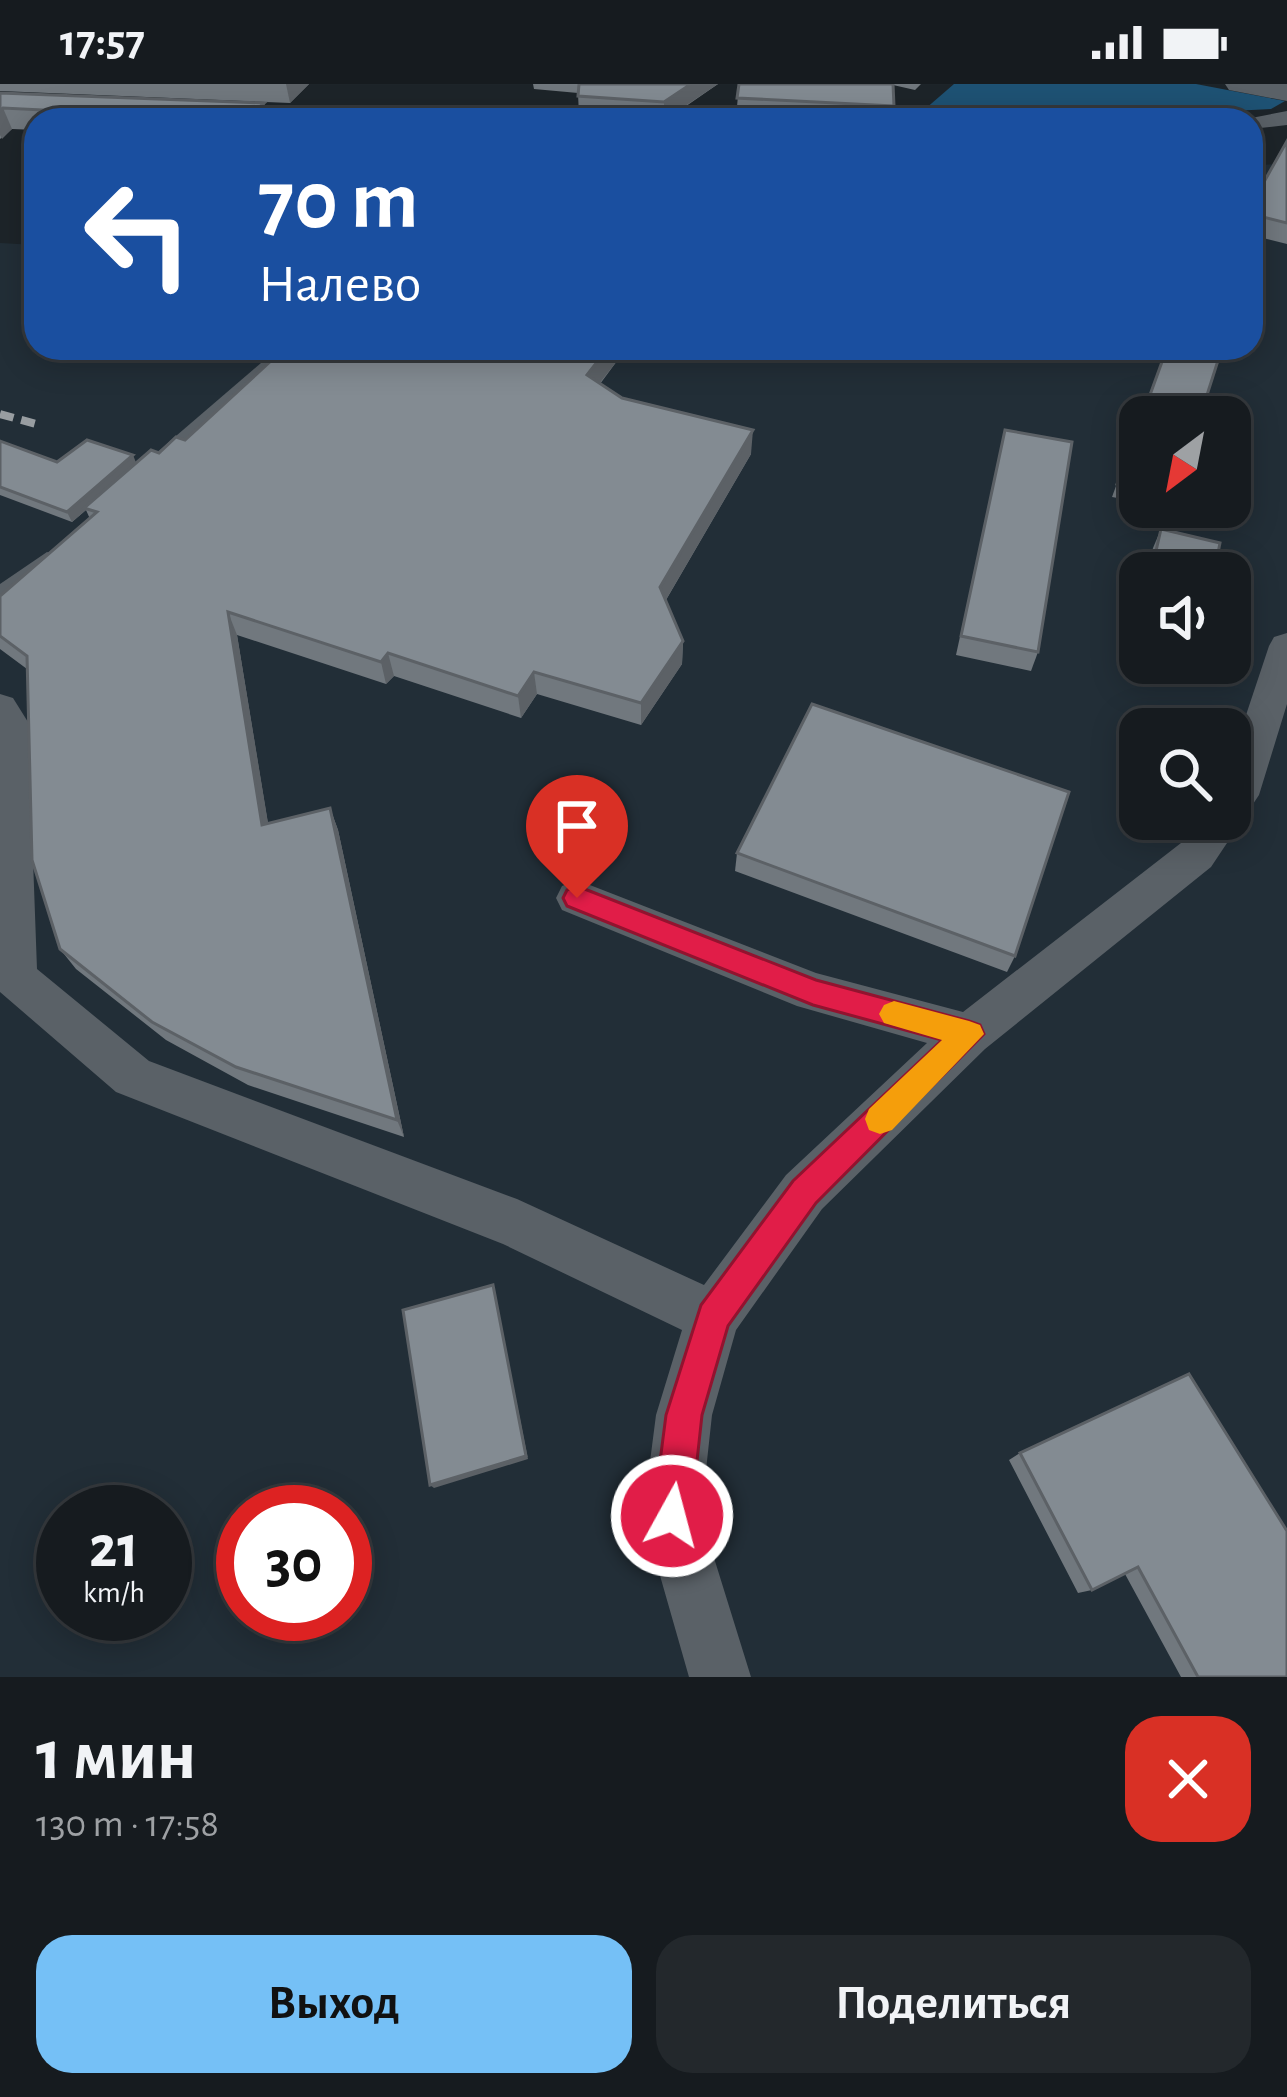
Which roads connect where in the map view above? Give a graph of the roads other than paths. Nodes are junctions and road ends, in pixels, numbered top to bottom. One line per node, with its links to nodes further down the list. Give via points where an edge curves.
1 (1239, 84): 2 (main road)
2 (1287, 92)
3 (273, 360): 4 (lane)
4 (153, 463)
5 (63, 545): 6 (lane)
6 (0, 592)
7 (1287, 646): 9 (street)
8 (0, 708): 12 (street, via 9,722)
9 (1251, 758)
10 (1207, 840): 13 (street)
11 (577, 898): 13 (street, via 813,992)
12 (8, 980): 14 (street, via 133,1077 518,1224)
13 (969, 1034): 14 (street, via 804,1192)
14 (713, 1317): 15 (street, via 684,1415 672,1516)
15 (720, 1677)

